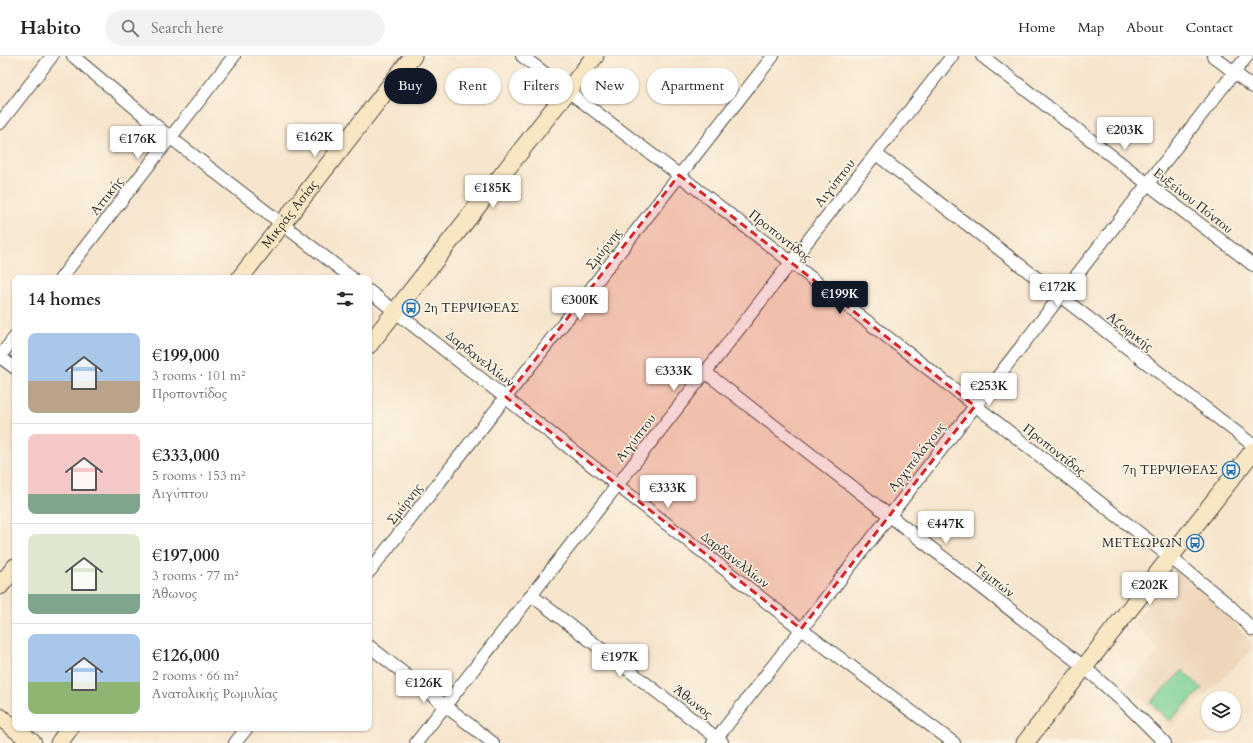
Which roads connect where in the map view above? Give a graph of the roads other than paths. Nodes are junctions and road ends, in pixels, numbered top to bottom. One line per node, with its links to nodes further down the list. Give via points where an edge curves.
1 (52, 56): 18 (street)
2 (73, 56): 19 (street)
3 (234, 56): 19 (street, Αττικής)
4 (413, 56): 23 (street, Μικράς Ασίας)
5 (522, 56): 12 (street, Προποντίδος)
6 (594, 56): 14 (street)
7 (773, 56): 21 (street, Σμύρνης)
8 (952, 56): 20 (street, Αιγύπτου)
9 (982, 56): 22 (street, Ευξείνου Πόντου)
10 (1213, 56): 13 (street)
11 (1247, 56): 13 (street, Αρχιπελάγους)
12 (538, 68)
13 (1234, 72): 15 (street); 22 (street, Αρχιπελάγους)
14 (573, 83)
15 (1253, 87)
16 (573, 94): 21 (street, Προποντίδος)
17 (557, 104): 31 (street)
18 (0, 123)
19 (171, 138): 23 (street); 26 (street, Αττικής)
20 (876, 154): 24 (street, Αιγύπτου); 30 (street, Αζοφικής)
21 (679, 175): 24 (street, Προποντίδος); 37 (street, Σμύρνης)
22 (1148, 183): 25 (street, Ευξείνου Πόντου); 30 (street, Αρχιπελάγους)
23 (282, 224): 27 (street, Μικράς Ασίας); 28 (street)
24 (791, 262): 36 (street, Αιγύπτου); 38 (street, Προποντίδος)
25 (1253, 265)
26 (63, 275)
27 (242, 275)
28 (348, 275)
29 (372, 293): 31 (street, Δαρδανελλίων)
30 (1061, 295): 38 (street, Αρχιπελάγους); 39 (street, Αζοφικής)
31 (395, 311): 33 (street); 37 (street, Δαρδανελλίων)
32 (12, 341): 34 (street)
33 (372, 341)
34 (0, 356): 35 (street)
35 (12, 366)
36 (705, 372): 41 (street, Αιγύπτου); 42 (street, Τεμπών)
37 (506, 397): 41 (street, Δαρδανελλίων); 44 (street, Σμύρνης)
38 (975, 406): 42 (street, Αρχιπελάγους); 43 (street, Προποντίδος)
39 (1253, 445)
40 (1253, 451): 43 (street)
41 (617, 484): 47 (street, Αιγύπτου); 48 (street, Δαρδανελλίων)
42 (889, 516): 48 (street, Αρχιπελάγους); 51 (street, Τεμπών)
43 (1170, 557): 49 (street, Προποντίδος, via 1230,606); 51 (street)
44 (372, 568)
45 (12, 571): 46 (street)
46 (0, 586)
47 (531, 595): 52 (street, Αιγύπτου); 58 (street, Άθωνος)
48 (801, 629): 58 (street, Αρχιπελάγους); 64 (street, Δαρδανελλίων)
49 (1253, 630)
50 (372, 648): 52 (street)
51 (1084, 667): 65 (street); 66 (street, Τεμπών)
52 (445, 705): 62 (street, Αιγύπτου); 63 (street)
53 (0, 717): 54 (street)
54 (12, 726)
55 (18, 731): 59 (street)
56 (68, 731): 60 (street)
57 (245, 731): 61 (street)
58 (717, 741)
59 (33, 743)
60 (59, 743)
61 (235, 743)
62 (416, 743)
63 (493, 743)
64 (954, 743)
65 (1025, 743)
66 (1165, 743)

